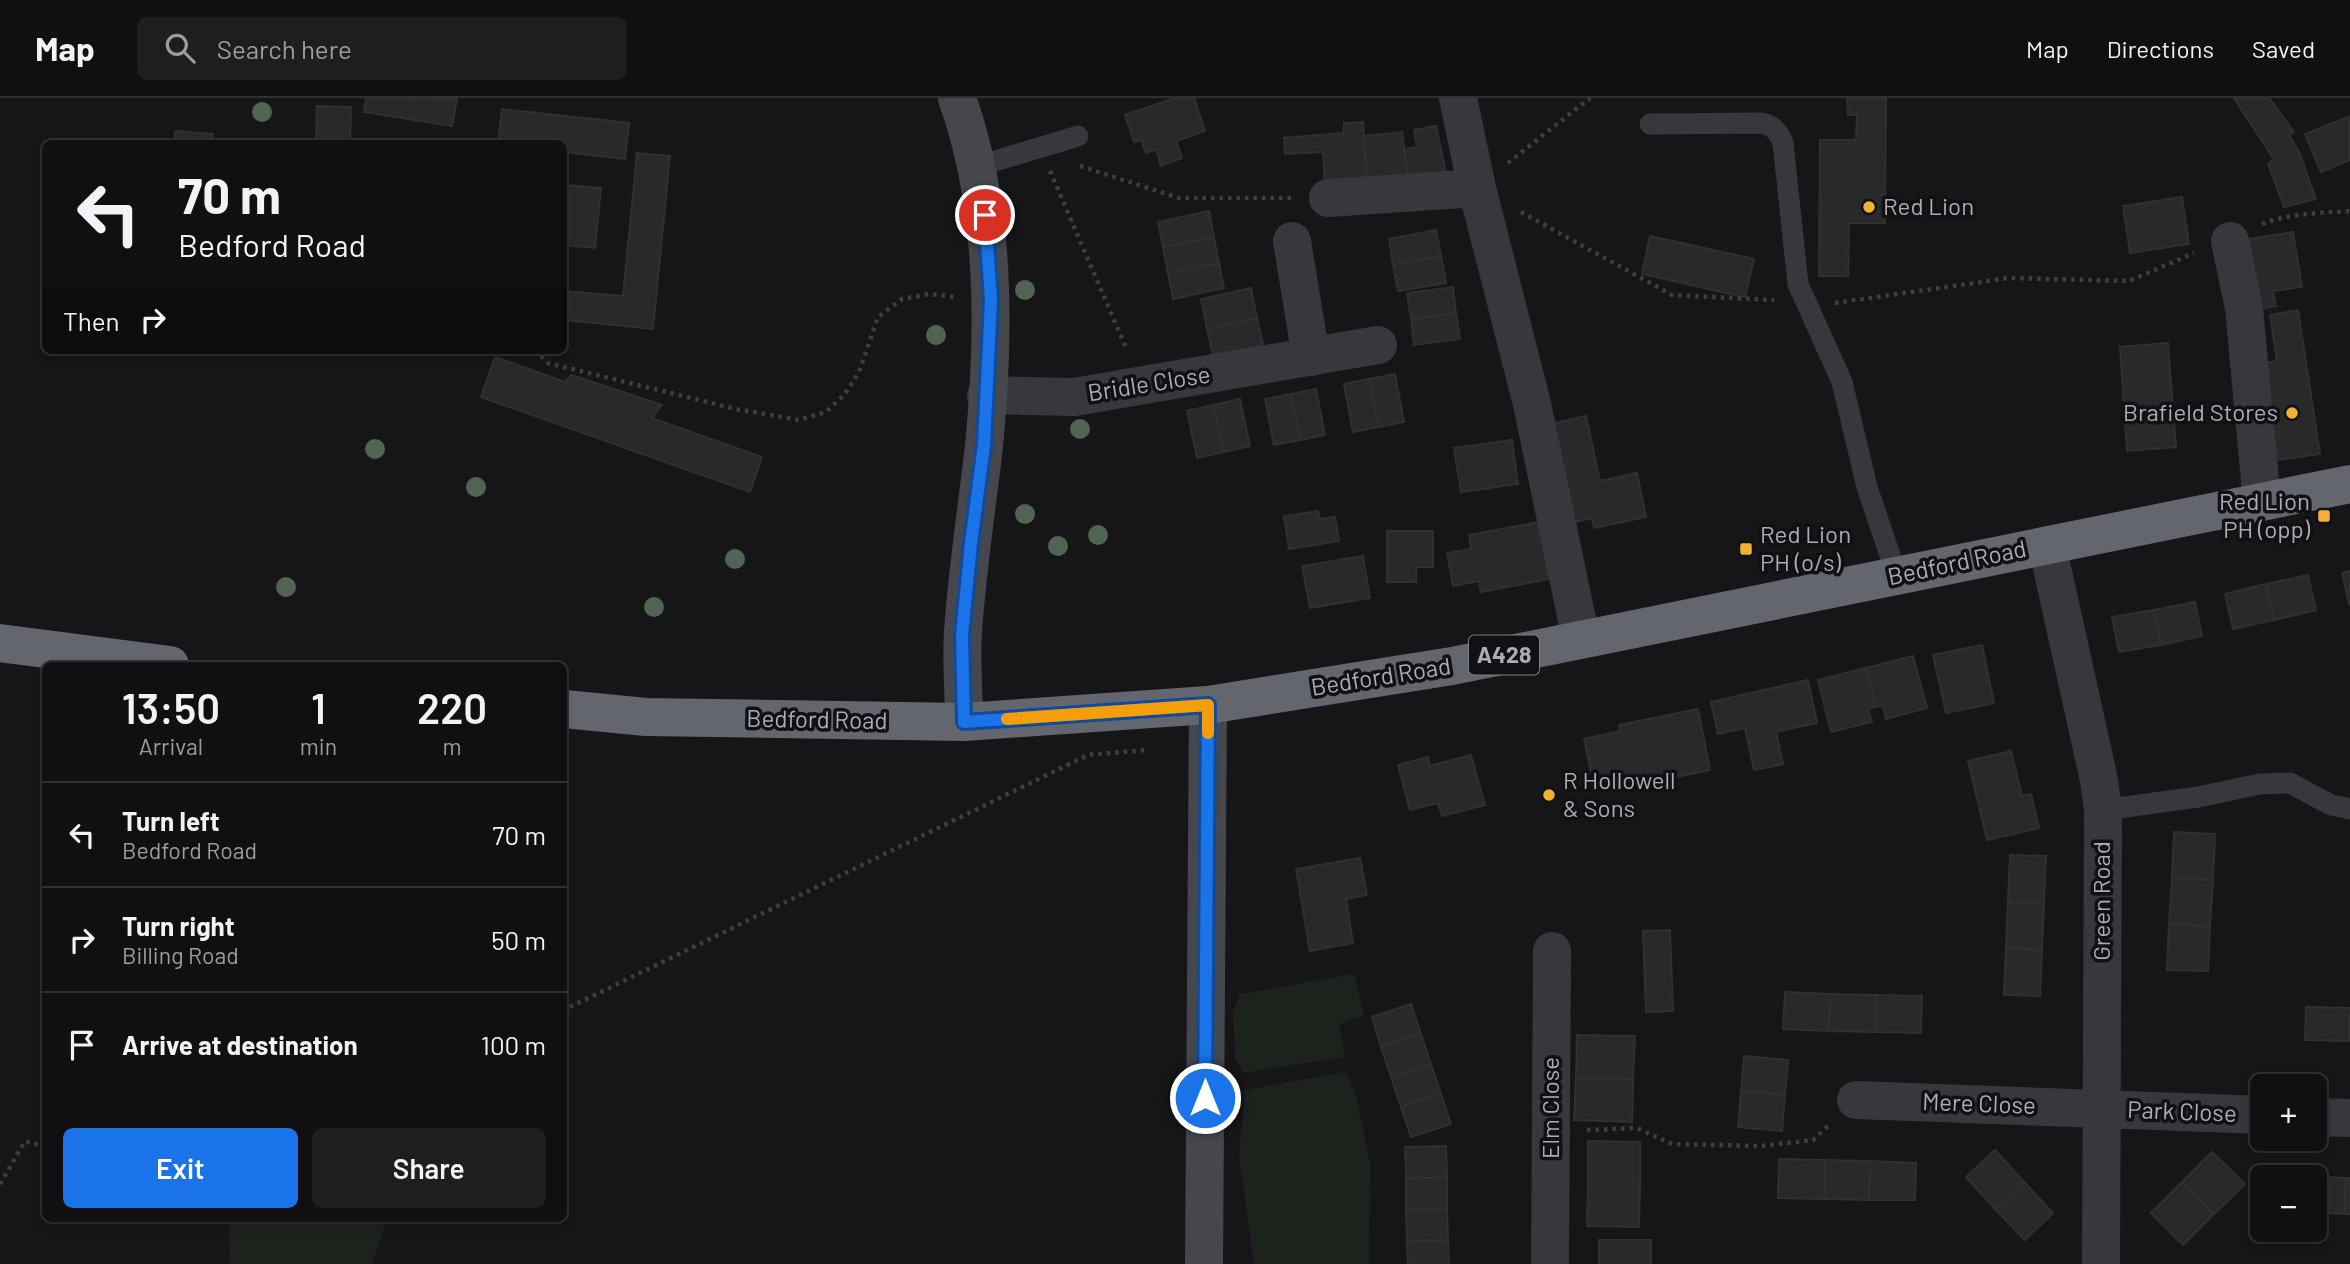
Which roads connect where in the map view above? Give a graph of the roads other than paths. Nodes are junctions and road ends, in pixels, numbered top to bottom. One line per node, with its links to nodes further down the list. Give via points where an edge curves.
1 (957, 98): 5 (street)
2 (1458, 98): 6 (street)
3 (1650, 124): 16 (lane, via 1760,123 1779,133 1798,284 1842,382 1867,487)
4 (1078, 136): 5 (lane)
5 (975, 167): 12 (street, via 985,215 991,300)
6 (1477, 188): 7 (street); 17 (street, via 1532,404)
7 (1328, 198)
8 (1292, 241): 11 (street)
9 (2215, 246): 14 (street, via 2244,309)
10 (1378, 345): 11 (street, Bridle Close)
11 (1311, 357): 12 (street, Bridle Close, via 1074,397)
12 (986, 396): 22 (street, via 962,635)
13 (2350, 484): 14 (highway, Bedford Road / A428)
14 (2262, 502): 15 (highway, Bedford Road / A428)
15 (2047, 545): 16 (highway, Bedford Road / A428); 24 (street, Green Road)
16 (1897, 576): 17 (highway, Bedford Road / A428)
17 (1581, 639): 20 (highway, Bedford Road / A428, via 1452,666)
18 (0, 643): 19 (highway)
19 (147, 662)
20 (1208, 705): 22 (highway, Bedford Road / A428); 31 (street)
21 (567, 709): 22 (highway, Bedford Road / A428, via 646,717)
22 (964, 722)
23 (2350, 809): 24 (lane, via 2331,805 2290,783)
24 (2102, 810): 27 (street, Green Road)
25 (1552, 951): 32 (street, Elm Close)
26 (1856, 1100): 27 (street, Mere Close)
27 (2102, 1109): 28 (street, Park Close); 33 (street, Green Road)
28 (2250, 1115)
29 (2327, 1117): 30 (street)
30 (2350, 1118)
31 (1204, 1264)
32 (1550, 1264)
33 (2101, 1264)

